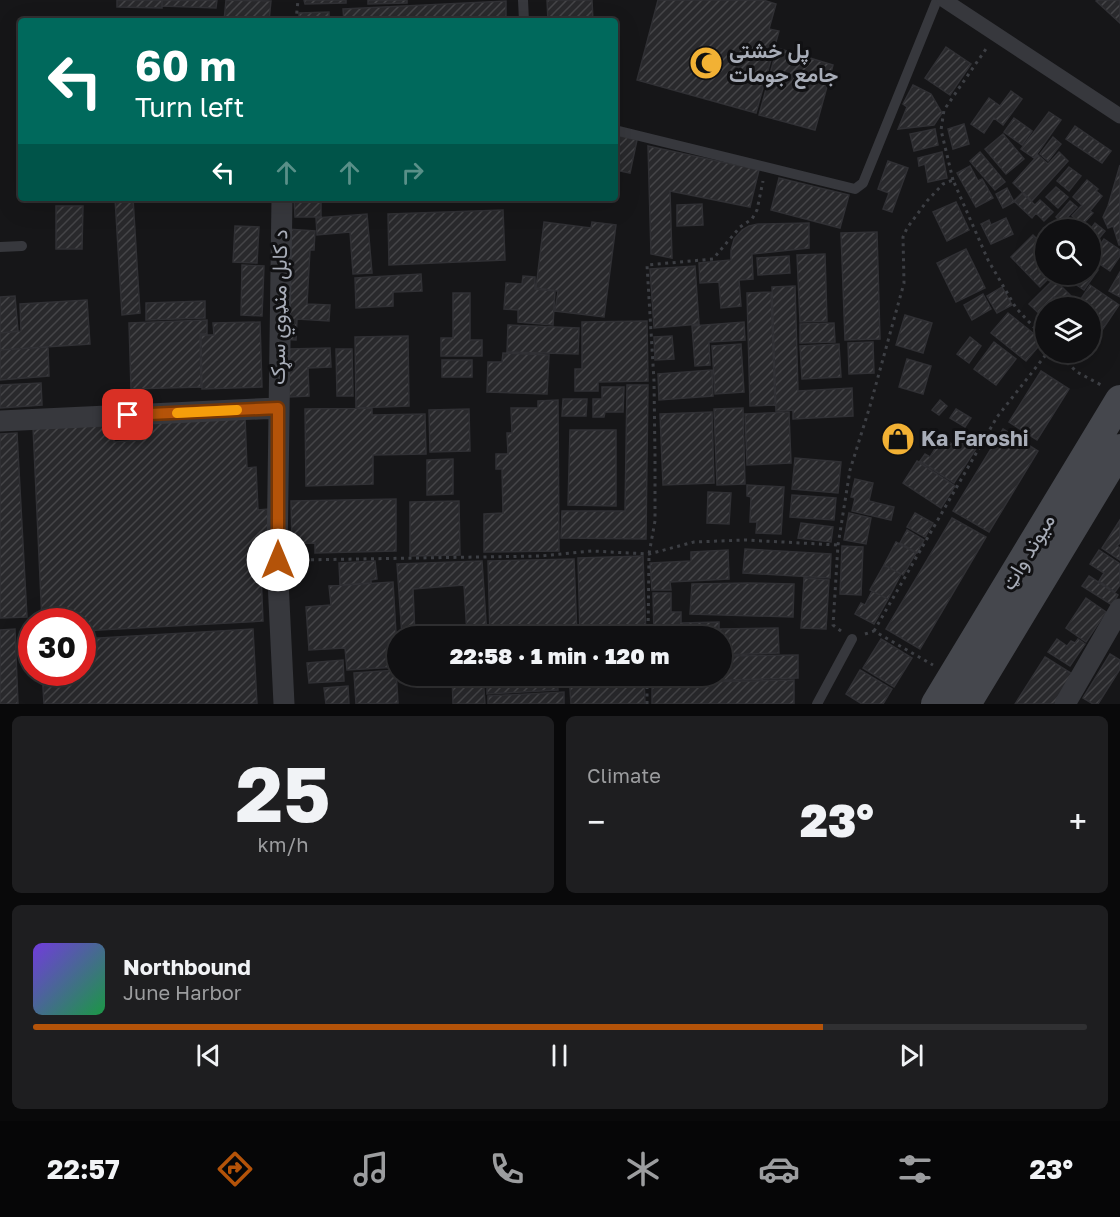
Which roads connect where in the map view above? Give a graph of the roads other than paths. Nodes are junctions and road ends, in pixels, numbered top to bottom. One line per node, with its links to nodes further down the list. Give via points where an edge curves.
1 (523, 0): 4 (lane)
2 (937, 0): 6 (lane, via 863,183 855,189)
3 (944, 0): 5 (street)
4 (524, 18)
5 (1120, 116)
6 (618, 131)
7 (282, 201): 11 (street, د کابل منډوي سړک)
8 (22, 246): 9 (lane)
9 (0, 247)
10 (1116, 396): 18 (main road, میوند واټ)
11 (278, 408): 12 (street); 16 (street, د کابل منډوي سړک, via 278,560)
12 (0, 421)
13 (1118, 457): 19 (main road, میوند واټ)
14 (1120, 609): 20 (street)
15 (852, 639): 17 (lane)
16 (284, 704)
17 (817, 704)
18 (936, 704)
19 (966, 704)
20 (1065, 704)

